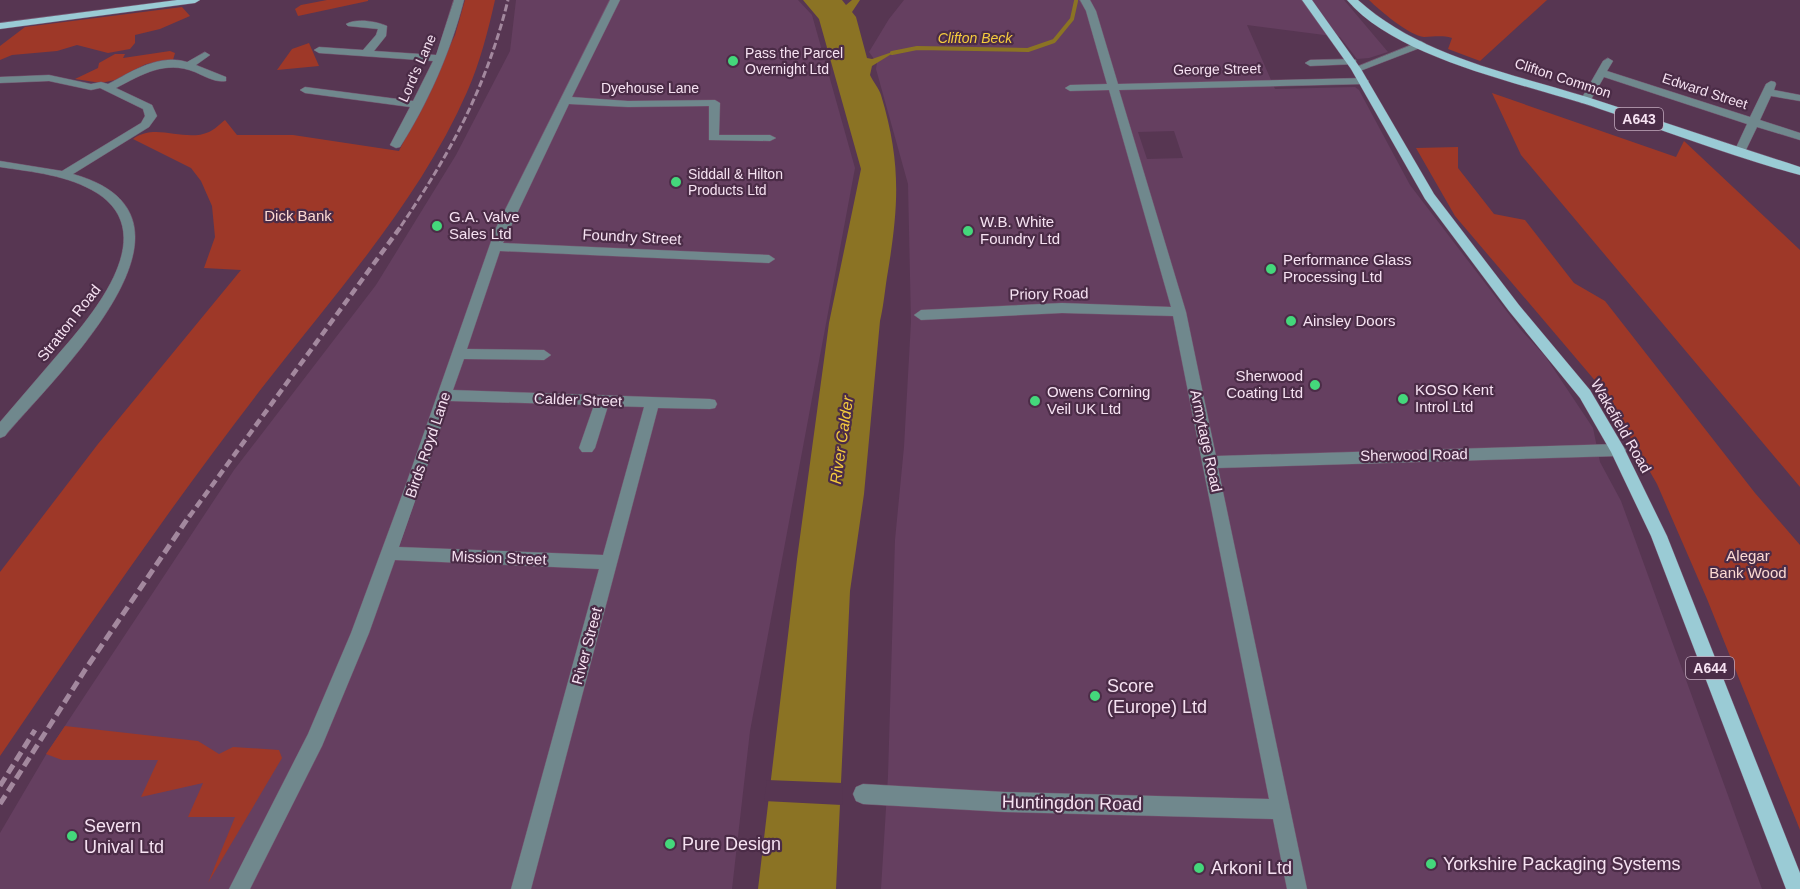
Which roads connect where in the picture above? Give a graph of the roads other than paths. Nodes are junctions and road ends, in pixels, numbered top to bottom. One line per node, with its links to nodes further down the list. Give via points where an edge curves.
1 (195, 0): 8 (main road)
2 (459, 0): 13 (street, Lord's Lane)
3 (615, 0): 27 (street, Birds Royd Lane)
4 (1085, 0): 22 (street, Armytage Road)
5 (1306, 0): 17 (main road, Wakefield Road / A644)
6 (1353, 0): 9 (main road, A643, via 1384,26)
7 (351, 24): 11 (street, via 383,28)
8 (0, 26)
9 (1421, 44): 17 (street); 28 (main road, Clifton Common / A643)
10 (319, 50): 11 (street)
11 (366, 53): 13 (street)
12 (205, 55): 16 (street)
13 (438, 58): 29 (street, Lord's Lane)
14 (1608, 61): 18 (street)
15 (1310, 63): 17 (street)
16 (189, 65): 19 (street); 24 (street, via 150,66)
17 (1354, 66): 21 (main road, Wakefield Road / A644)
18 (1602, 73): 28 (street); 30 (street, Edward Street)
19 (222, 79)
20 (0, 80): 24 (street, via 49,78)
21 (1364, 81): 22 (street, George Street); 50 (main road, Wakefield Road / A644, via 1429,196 1585,394)
22 (1113, 86): 23 (street, George Street); 40 (street, Armytage Road)
23 (1070, 87)
24 (108, 88): 37 (street, via 146,105 149,119)
25 (304, 90): 29 (street)
26 (1800, 98): 30 (street, via 1769,88)
27 (565, 100): 32 (street, Dyehouse Lane, via 715,103 713,138); 38 (street, Birds Royd Lane)
28 (1585, 101): 34 (main road, Clifton Common / A643)
29 (416, 105): 33 (street, Lord's Lane)
30 (1754, 122): 31 (street, Edward Street); 34 (street)
31 (1800, 137)
32 (770, 138)
33 (396, 145)
34 (1740, 152): 36 (main road, Clifton Common / A643)
35 (0, 164): 37 (street, Stratton Road)
36 (1800, 171)
37 (63, 175): 48 (street, Stratton Road, via 104,193 122,209 130,237 126,258 119,281 101,312)
38 (494, 247): 39 (street, Foundry Street); 42 (street, Birds Royd Lane)
39 (769, 259)
40 (1179, 312): 41 (street, Priory Road, via 1062,308); 51 (street, Armytage Road)
41 (921, 315)
42 (458, 354): 43 (street); 44 (street, Birds Royd Lane)
43 (544, 356)
44 (445, 395): 45 (street, Calder Street); 52 (street, Birds Royd Lane)
45 (602, 402): 46 (street, Calder Street); 49 (street)
46 (652, 403): 47 (street, Calder Street); 53 (street, River Street)
47 (710, 404)
48 (0, 432)
49 (587, 448)
50 (1618, 450): 51 (street, Sherwood Road); 59 (main road, Wakefield Road / A644, via 1659,536)
51 (1211, 462): 55 (street, Armytage Road)
52 (388, 553): 53 (street, Mission Street); 56 (street, Birds Royd Lane, via 360,633 315,740)
53 (609, 562): 57 (street, River Street)
54 (862, 794): 55 (street, Huntingdon Road)
55 (1281, 809): 58 (street, Armytage Road)
56 (239, 889)
57 (521, 889)
58 (1297, 889)
59 (1796, 889)

